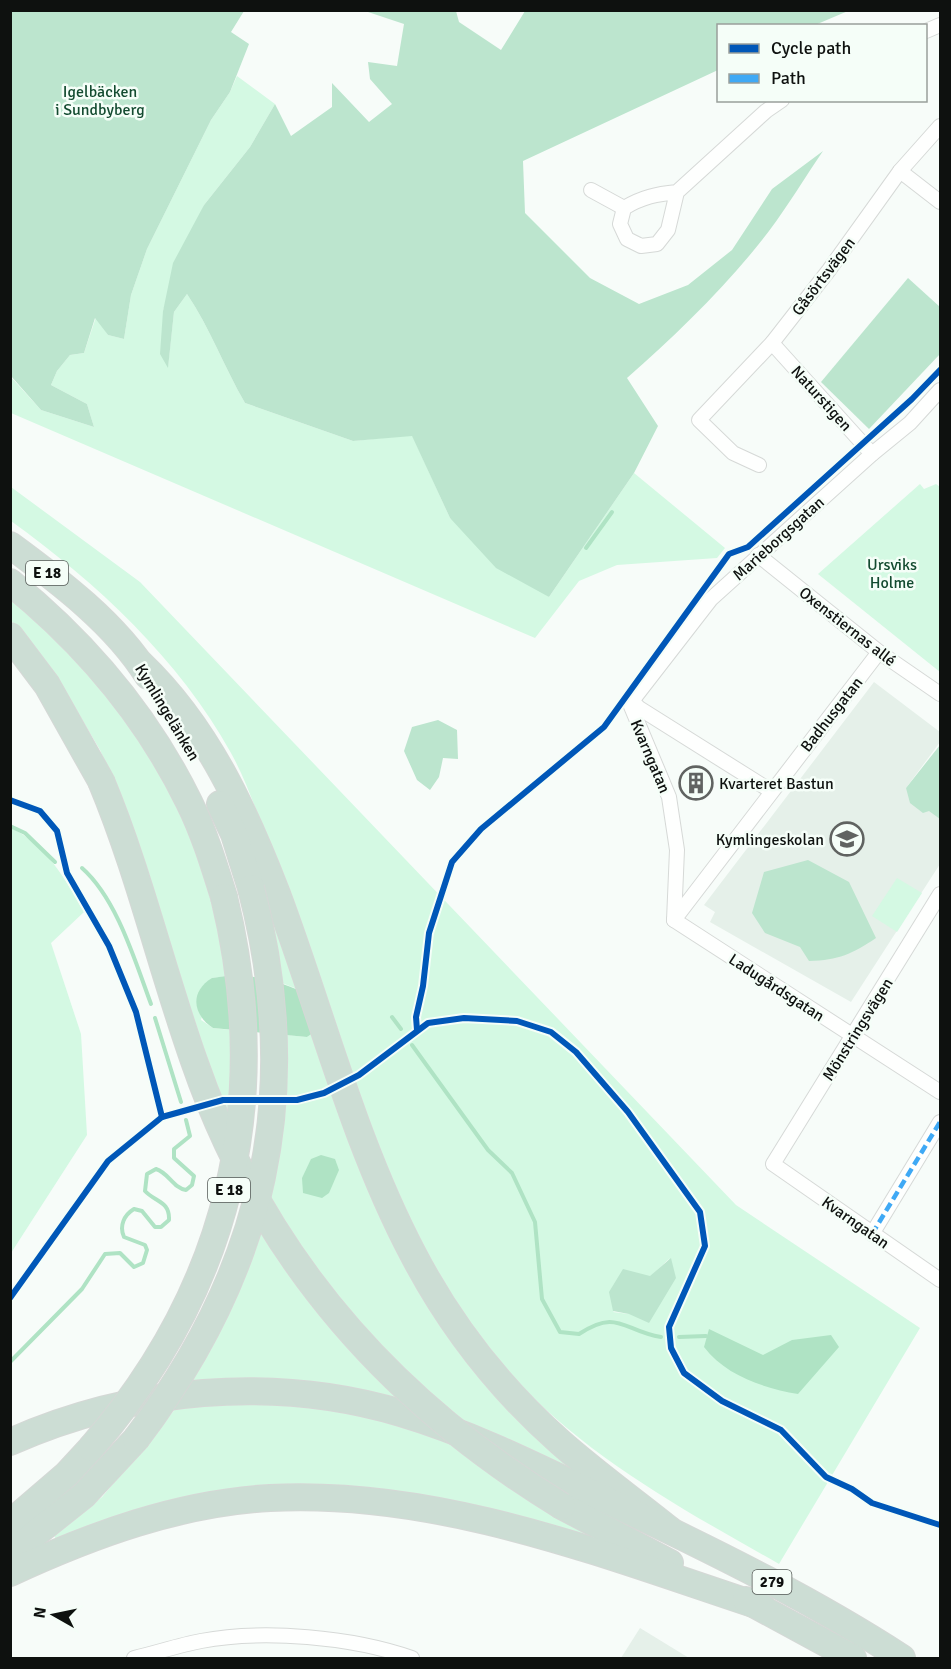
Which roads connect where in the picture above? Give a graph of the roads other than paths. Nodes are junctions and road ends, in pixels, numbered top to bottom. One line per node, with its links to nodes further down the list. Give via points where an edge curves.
1 (779, 102): 5 (street)
2 (940, 126): 3 (street, Gåsörtsvägen)
3 (900, 171): 6 (street); 8 (street, Gåsörtsvägen)
4 (591, 190): 7 (street)
5 (677, 192): 7 (street, via 657,194); 7 (street, via 668,230 657,244 640,246 627,239 620,224)
6 (940, 202)
7 (624, 208)
8 (772, 343): 10 (street, Naturstigen); 11 (street, Gåsörtsvägen, via 699,420 733,453)
9 (940, 390): 10 (street, Marieborgsgatan, via 910,423)
10 (872, 454): 13 (street, Marieborgsgatan)
11 (759, 465)
12 (10, 545): 20 (highway, Kymlingelänken / E 18, via 82,603 140,663 212,786)
13 (758, 555): 16 (street, Oxenstiernas allé); 18 (street, Marieborgsgatan, via 711,599)
14 (10, 582): 30 (highway, Kymlingelänken / E 18, bridge, via 91,657 141,719 190,803 224,897 239,969 246,1047 239,1135 225,1209 197,1285 161,1355 136,1393 67,1474)
15 (10, 636): 34 (highway, 279, bridge, via 47,685 101,781 131,859 182,1026 239,1170 280,1239 330,1309 404,1389 495,1464 638,1547)
16 (879, 652): 17 (street, Oxenstiernas allé); 19 (street, Badhusgatan)
17 (940, 694)
18 (632, 701): 19 (street); 22 (street, Kvarngatan, via 640,735 669,797 677,850)
19 (771, 791): 22 (street, Badhusgatan)
20 (261, 885): 31 (highway, via 395,1218 456,1326 508,1392 562,1444); 32 (highway, E 18, bridge, via 274,1093 262,1183 240,1257 187,1368 136,1439 84,1495)
21 (940, 895): 23 (street, Mönstringsvägen)
22 (674, 920): 23 (street, Ladugårdsgatan)
23 (853, 1036): 24 (street, Ladugårdsgatan); 26 (street, Mönstringsvägen)
24 (940, 1092)
25 (940, 1122): 27 (street)
26 (772, 1164): 27 (street, Kvarngatan)
27 (872, 1234): 28 (street, Kvarngatan)
28 (940, 1280)
29 (10, 1442): 31 (highway, via 71,1418 192,1393 243,1391 340,1400 400,1413 463,1434)
30 (10, 1523)
31 (670, 1530): 38 (highway, 279, via 814,1604)
32 (10, 1554)
33 (10, 1573): 34 (highway, via 105,1533 209,1506 269,1498 358,1500 424,1508 494,1524)
34 (762, 1607): 37 (highway, 279)
35 (134, 1659): 36 (street, via 202,1640 269,1636 331,1639)
36 (412, 1659)
37 (853, 1659)
38 (902, 1659)

